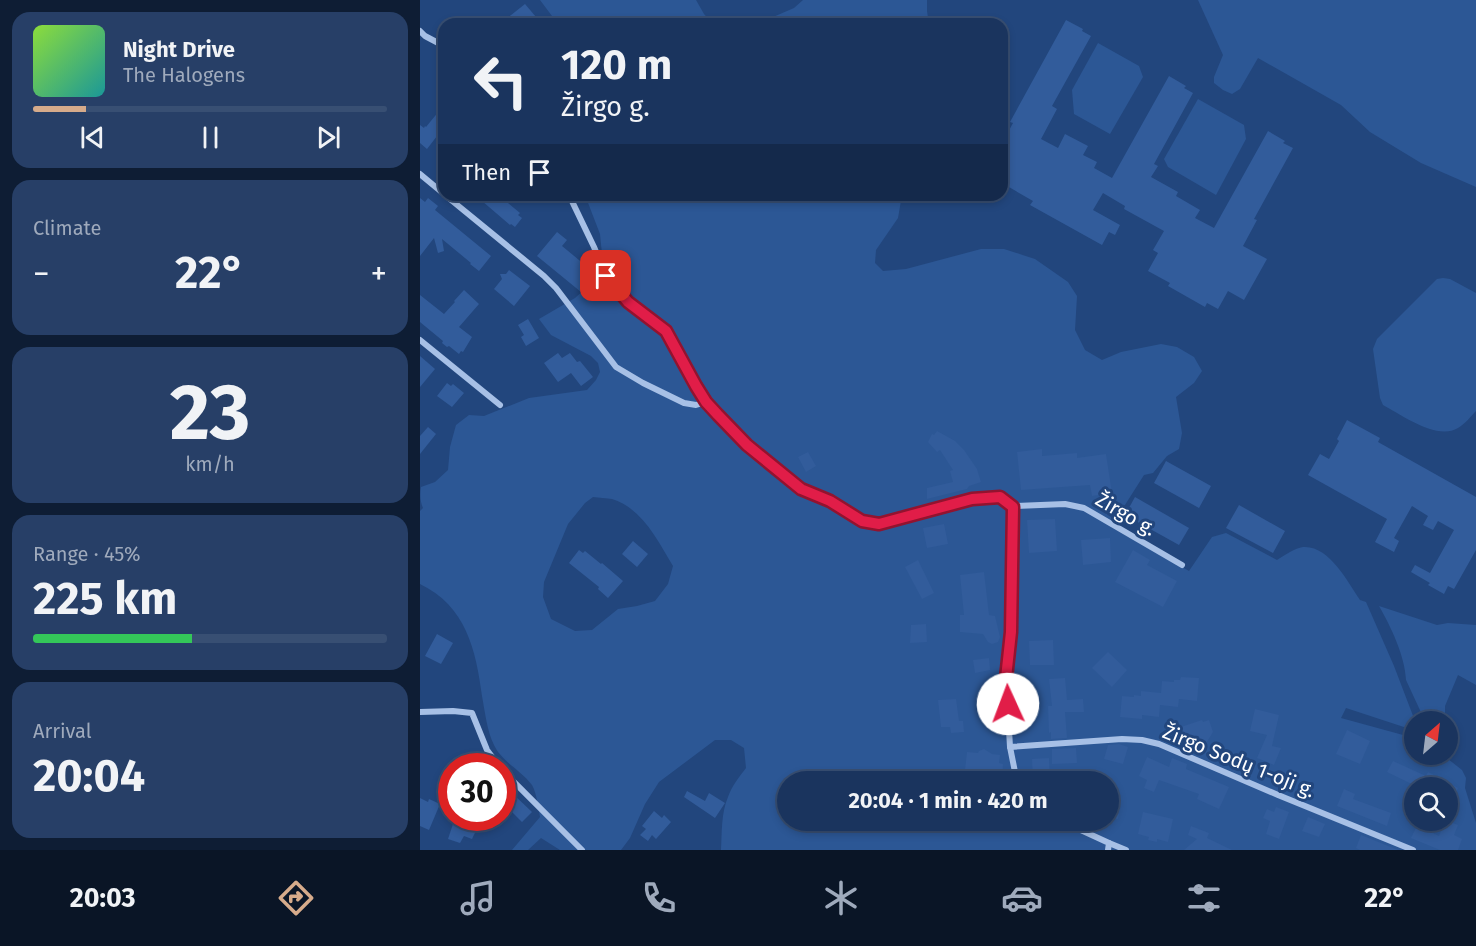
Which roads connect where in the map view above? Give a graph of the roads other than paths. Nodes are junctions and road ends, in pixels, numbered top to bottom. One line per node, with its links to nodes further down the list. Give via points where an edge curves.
1 (420, 31): 2 (street)
2 (438, 42)
3 (420, 174): 4 (street)
4 (438, 188)
5 (454, 201): 8 (street, via 550,282 616,367 684,404)
6 (571, 201): 8 (street, Žirgo g., via 606,276 628,302 666,331)
7 (420, 340): 9 (street)
8 (706, 402): 10 (street, Žirgo g., via 747,445 794,484 862,521 879,524 972,499 1000,497)
9 (501, 405)
10 (1013, 507): 11 (street, Žirgo g., via 1065,504 1084,508); 13 (street, via 1011,632 1006,678)
11 (1182, 565)
12 (420, 712): 14 (street, via 472,713)
13 (1010, 747): 15 (street); 21 (street, Žirgo Sodų 1-oji g., via 1122,739 1159,744)
14 (489, 753)
15 (1015, 771)
16 (516, 784): 19 (street)
17 (1080, 831): 18 (street)
18 (1108, 846): 20 (street)
19 (582, 850)
20 (1126, 850)
21 (1413, 850)

